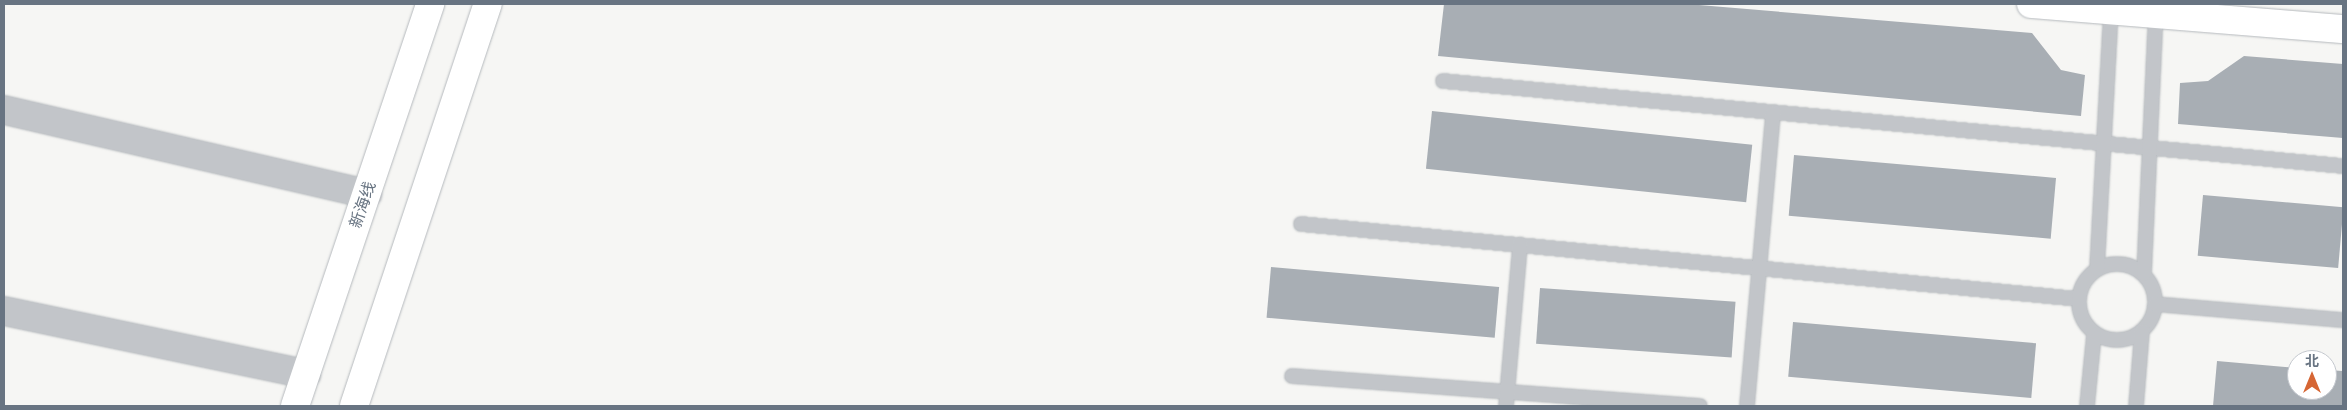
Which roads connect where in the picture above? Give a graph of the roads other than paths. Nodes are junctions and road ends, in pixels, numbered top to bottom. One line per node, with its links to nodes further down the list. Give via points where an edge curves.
1 (430, 4): 13 (main road, 新海线)
2 (488, 4): 29 (main road)
3 (2031, 4): 4 (main road)
4 (2112, 10): 5 (main road); 10 (lane)
5 (2156, 14): 6 (main road); 11 (lane)
6 (2343, 29)
7 (1443, 81): 9 (lane)
8 (4, 110): 13 (street)
9 (1773, 113): 10 (lane); 16 (lane)
10 (2104, 145): 11 (lane); 17 (lane)
11 (2150, 150): 12 (lane); 18 (lane)
12 (2343, 166)
13 (367, 194): 25 (main road, 新海线)
14 (1301, 224): 15 (lane)
15 (1520, 245): 16 (lane); 27 (lane)
16 (1760, 268): 19 (lane); 32 (lane)
17 (2097, 269): 18 (lane, via 2121,264); 19 (lane, via 2087,277)
18 (2144, 274): 20 (lane)
19 (2078, 299): 24 (lane, via 2080,314)
20 (2155, 304): 22 (lane); 23 (lane)
21 (4, 311): 25 (street)
22 (2343, 320)
23 (2142, 331): 24 (lane, via 2119,341); 34 (lane)
24 (2094, 334): 33 (lane)
25 (306, 374): 28 (main road, 新海线)
26 (1292, 376): 27 (lane)
27 (1508, 392): 30 (lane); 31 (lane)
28 (296, 406)
29 (354, 406)
30 (1506, 406)
31 (1700, 406)
32 (1747, 406)
33 (2087, 406)
34 (2136, 406)

